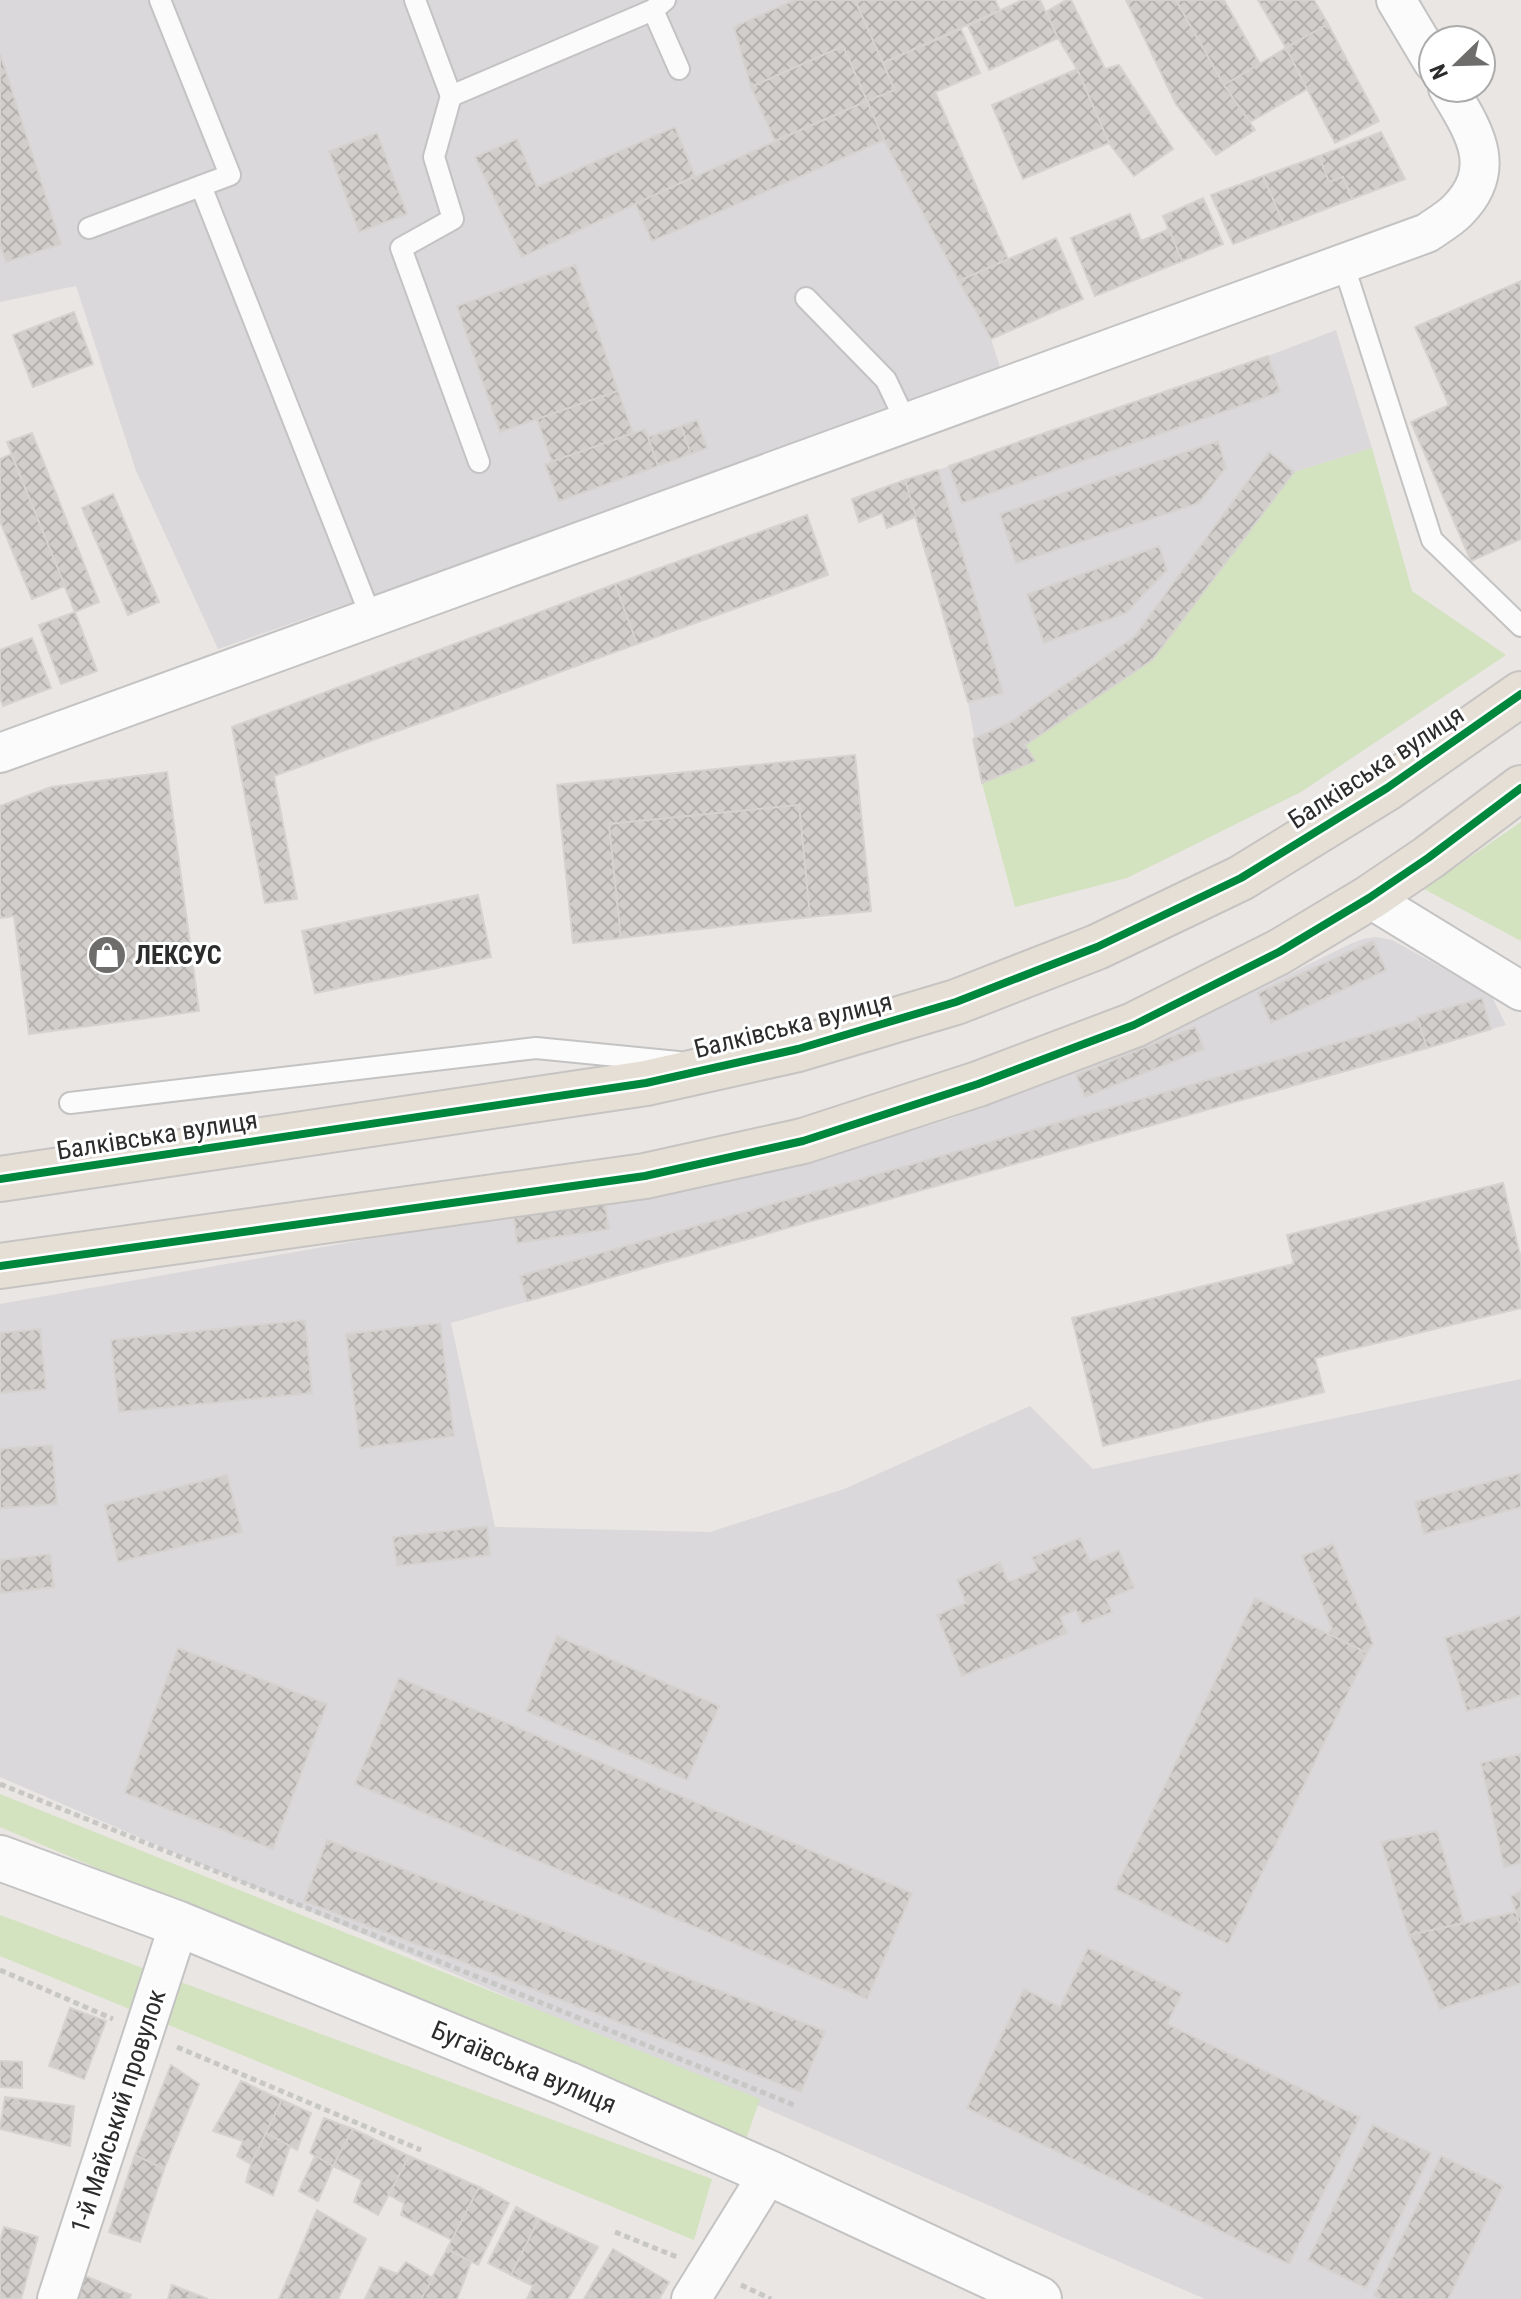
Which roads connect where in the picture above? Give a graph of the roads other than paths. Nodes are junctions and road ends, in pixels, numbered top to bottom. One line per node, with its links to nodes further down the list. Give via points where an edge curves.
1 (160, 0): 9 (lane, via 230,175)
2 (415, 0): 7 (lane)
3 (1396, 0): 5 (street)
4 (659, 5): 6 (lane); 7 (lane)
5 (1417, 35)
6 (679, 69)
7 (451, 96): 14 (lane, via 434,157 453,219 401,248)
8 (1458, 104): 11 (street, via 1481,155 1476,186 1457,211 1427,233)
9 (201, 186): 10 (lane); 15 (lane)
10 (89, 228)
11 (1343, 263): 13 (street); 16 (lane, via 1432,540)
12 (806, 298): 13 (lane, via 886,380)
13 (906, 422): 15 (street)
14 (479, 462)
15 (371, 617): 18 (street)
16 (1521, 626)
17 (1521, 694): 22 (main road, Балківська вулиця, via 1387,788 1241,878 1097,947 956,1002 798,1049)
18 (0, 753)
19 (1521, 788): 20 (main road)
20 (1369, 898): 21 (street); 25 (main road, via 1279,952 1134,1025 978,1084 803,1141 645,1176)
21 (1521, 991)
22 (718, 1066): 23 (lane, via 536,1048); 24 (main road, Балківська вулиця, via 646,1083)
23 (70, 1103)
24 (0, 1179)
25 (0, 1266)
26 (0, 1858): 27 (main road, Бугаївська вулиця)
27 (179, 1924): 28 (main road, Бугаївська вулиця); 29 (street, 1-й Майський провулок)
28 (769, 2173): 30 (street); 31 (main road, Бугаївська вулиця)
29 (57, 2299)
30 (691, 2299)
31 (1039, 2299)

